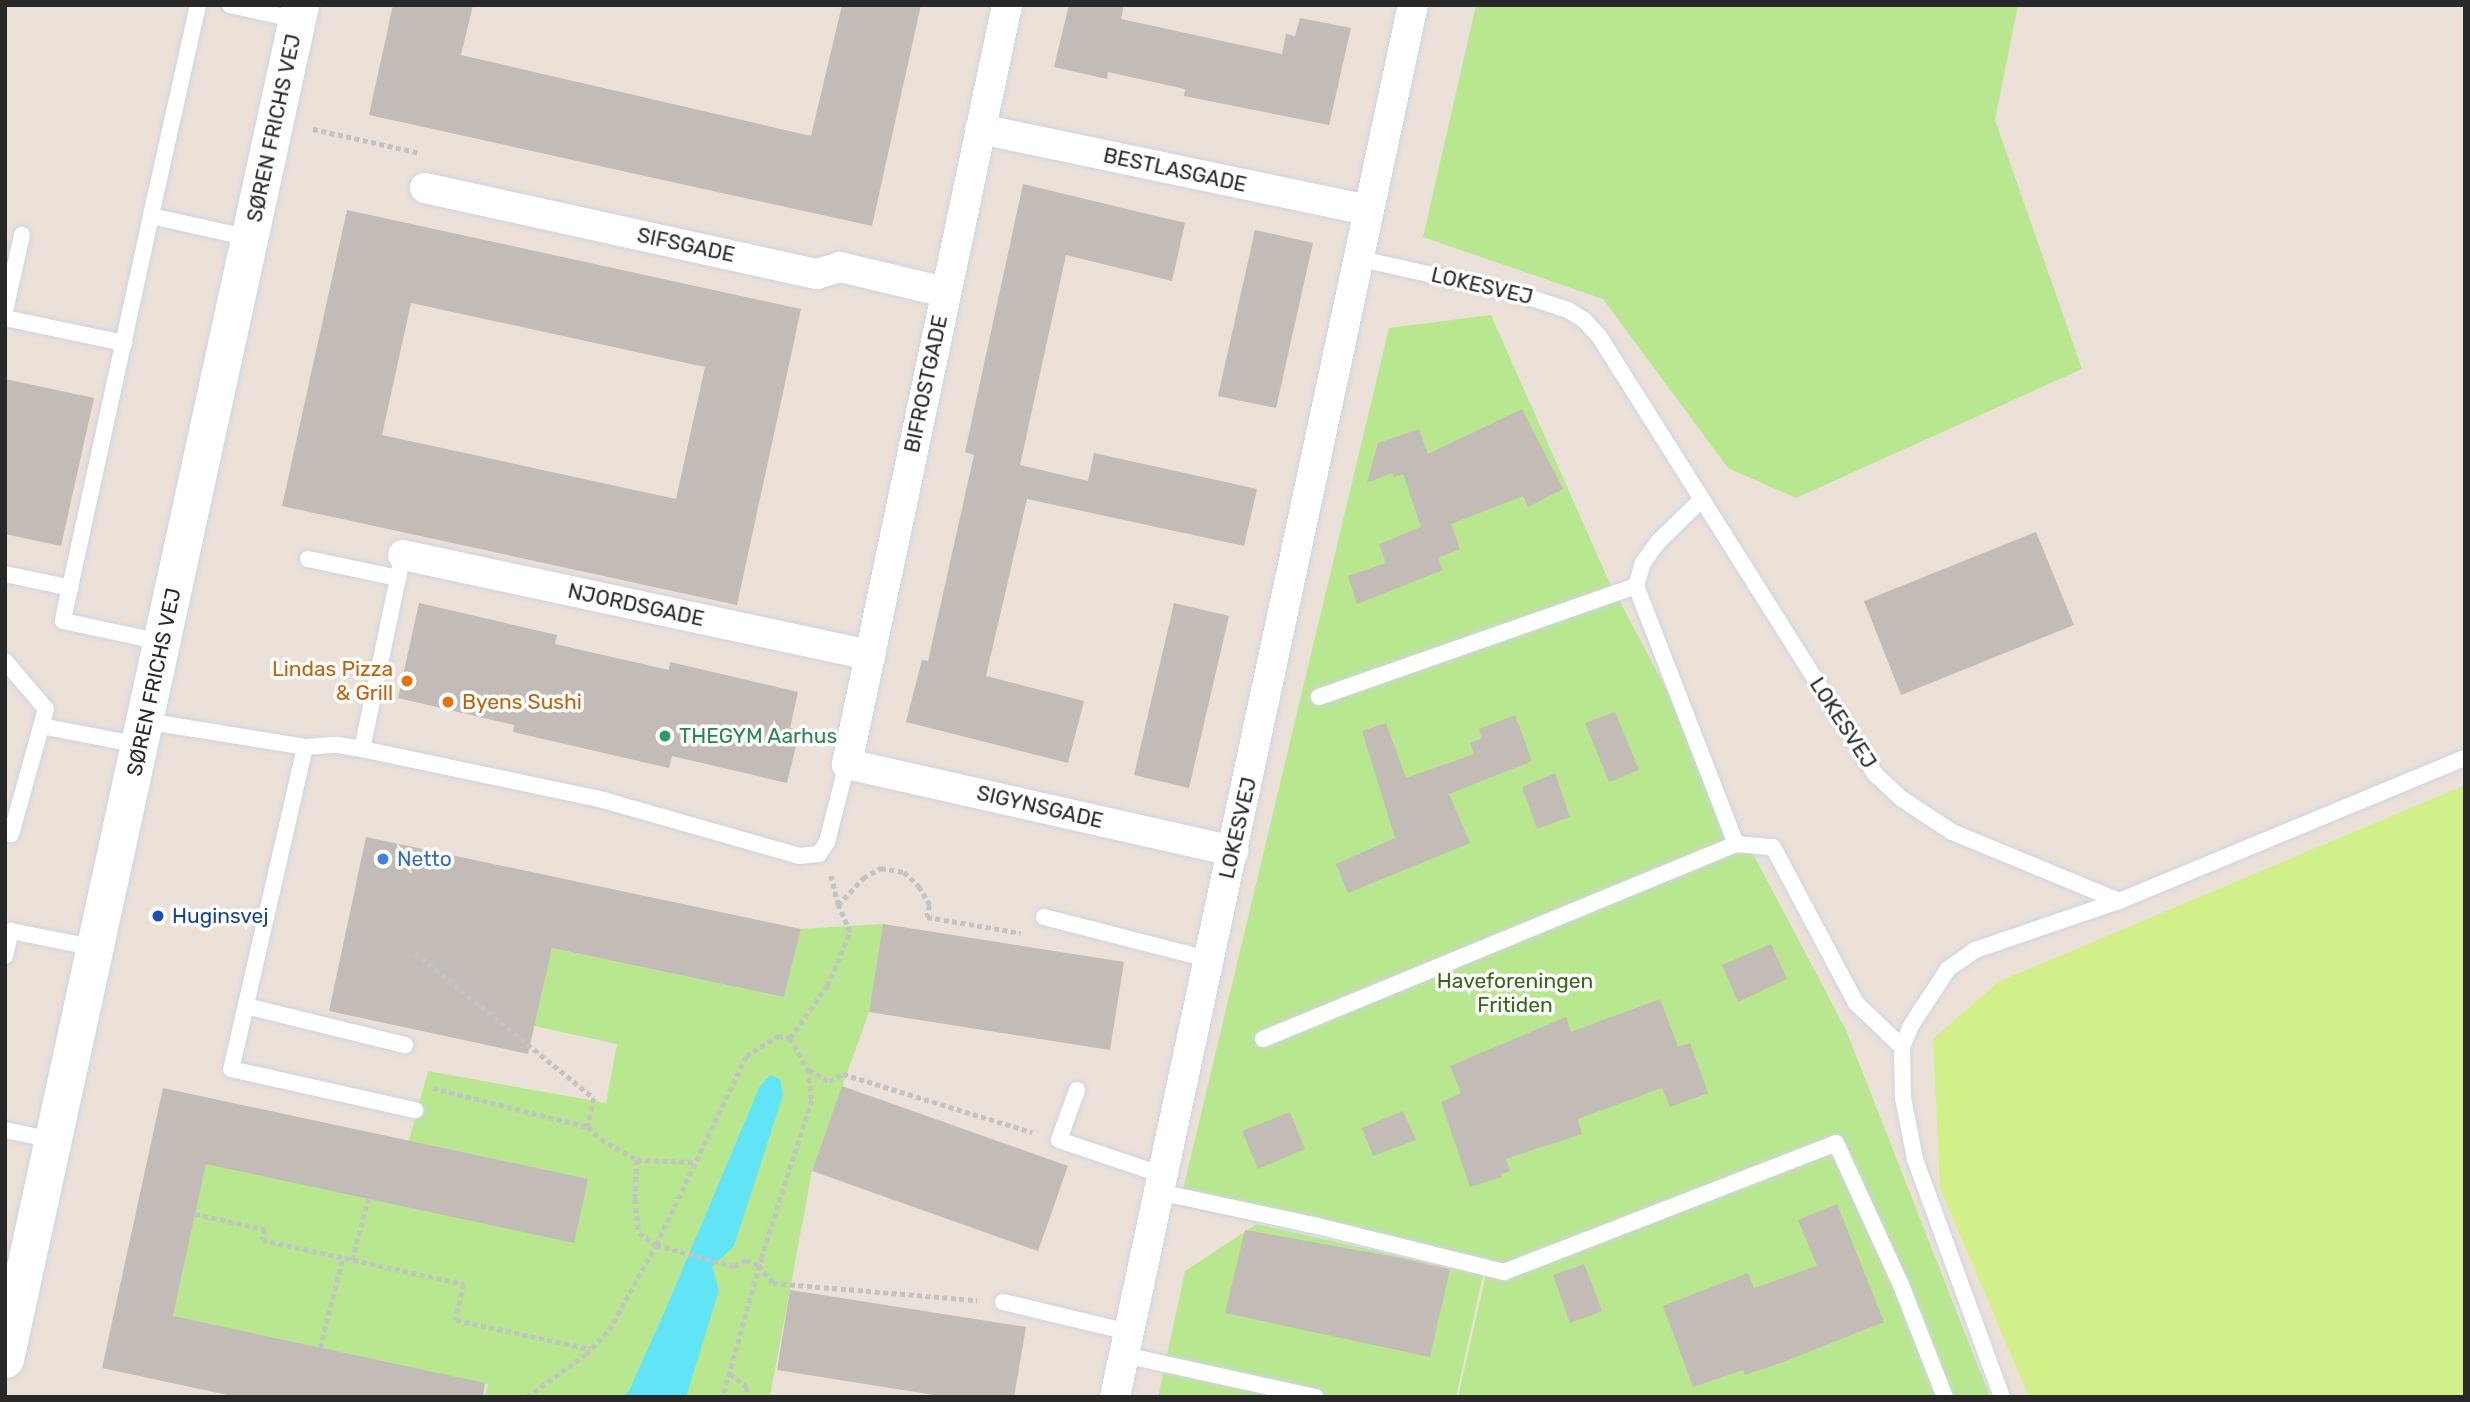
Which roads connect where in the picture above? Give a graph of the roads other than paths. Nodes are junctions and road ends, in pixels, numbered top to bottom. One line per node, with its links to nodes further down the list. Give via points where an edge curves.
1 (198, 5): 9 (lane)
2 (230, 5): 5 (lane)
3 (1007, 5): 6 (street, BIFROSTGADE)
4 (1413, 5): 8 (street, LOKESVEJ)
5 (299, 12): 11 (street, SØREN FRICHS VEJ)
6 (980, 129): 8 (street, BESTLASGADE); 13 (street, BIFROSTGADE)
7 (425, 188): 13 (street, SIFSGADE, via 817,274 840,267)
8 (1369, 210): 12 (street, LOKESVEJ)
9 (151, 216): 11 (lane); 16 (lane)
10 (22, 234): 14 (lane)
11 (250, 238): 23 (street, SØREN FRICHS VEJ)
12 (1361, 259): 17 (lane, LOKESVEJ, via 1522,295 1584,320); 35 (street, LOKESVEJ)
13 (945, 292): 24 (street, BIFROSTGADE)
14 (5, 311)
15 (5, 318): 16 (lane)
16 (124, 343): 22 (lane)
17 (1701, 500): 21 (lane, via 1658,542 1643,563); 36 (lane, LOKESVEJ, via 1853,742 1884,782 1934,822 1963,838)
18 (308, 559): 19 (lane)
19 (401, 566): 24 (street, NJORDSGADE); 30 (lane)
20 (5, 574): 22 (lane)
21 (1636, 586): 26 (lane); 34 (lane)
22 (71, 588): 23 (lane, via 64,621)
23 (162, 642): 28 (street, SØREN FRICHS VEJ)
24 (870, 655): 32 (street, BIFROSTGADE)
25 (5, 661): 27 (lane, via 46,709)
26 (1319, 697)
27 (41, 726): 28 (lane); 33 (lane)
28 (143, 733): 29 (lane); 38 (street, SØREN FRICHS VEJ)
29 (305, 747): 30 (lane); 41 (lane)
30 (362, 749): 32 (lane, via 603,800 799,856 819,854 827,842)
31 (2465, 758): 36 (lane)
32 (847, 764): 35 (street, SIGYNSGADE)
33 (11, 834)
34 (1735, 845): 42 (lane); 44 (lane, via 1773,846 1856,1003)
35 (1233, 851): 40 (street, LOKESVEJ)
36 (2119, 901): 44 (lane, via 1975,950 1948,969)
37 (1044, 917): 40 (lane)
38 (96, 948): 39 (lane, via 11,931); 48 (street, SØREN FRICHS VEJ)
39 (5, 956)
40 (1208, 959): 49 (street, LOKESVEJ)
41 (246, 1006): 43 (lane); 46 (lane, via 231,1069)
42 (1263, 1039)
43 (405, 1045)
44 (1902, 1047): 58 (lane, via 1903,1098 1915,1159)
45 (1077, 1090): 49 (lane, via 1059,1140)
46 (415, 1110)
47 (5, 1130): 48 (lane)
48 (53, 1140): 50 (street, SØREN FRICHS VEJ)
49 (1161, 1184): 53 (street, LOKESVEJ); 57 (lane, via 1504,1272 1836,1143 1901,1285)
50 (16, 1256): 52 (street, SØREN FRICHS VEJ)
51 (1003, 1303): 53 (lane)
52 (10, 1315): 54 (street, SØREN FRICHS VEJ)
53 (1126, 1343): 55 (street, LOKESVEJ); 56 (lane)
54 (5, 1359)
55 (1115, 1397)
56 (1315, 1397)
57 (1945, 1397)
58 (2002, 1397)

